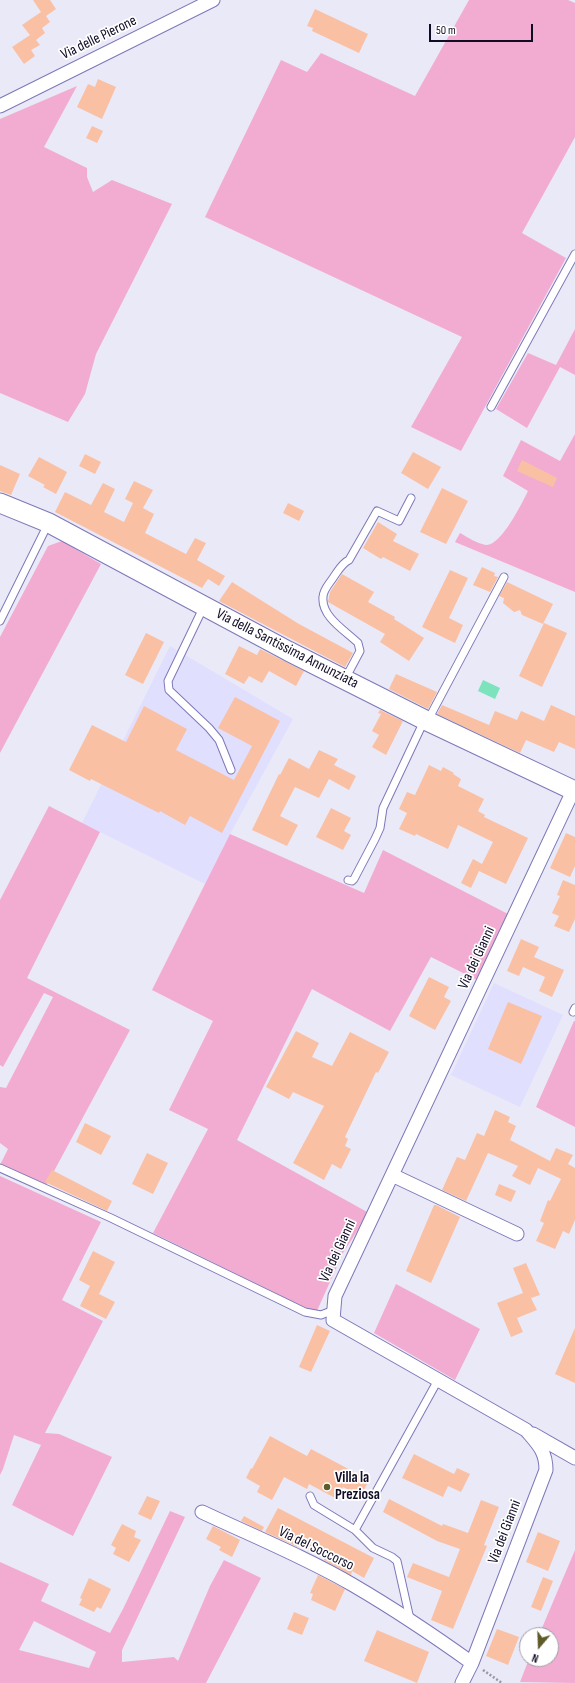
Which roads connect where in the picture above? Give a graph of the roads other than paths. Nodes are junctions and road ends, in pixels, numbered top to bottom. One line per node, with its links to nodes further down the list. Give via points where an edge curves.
1 (213, 0): 2 (street, Via delle Pierone)
2 (0, 106)
3 (575, 254): 4 (lane)
4 (491, 407)
5 (411, 498): 11 (lane, via 399,521 377,510 349,560 344,562 322,597 325,610 360,646 360,652)
6 (0, 503): 7 (street, Via della Santissima Annunziata)
7 (49, 523): 9 (street, Via della Santissima Annunziata); 10 (lane)
8 (504, 577): 12 (lane)
9 (204, 606): 11 (street, Via della Santissima Annunziata); 13 (lane, via 168,681 169,690 219,740)
10 (0, 621)
11 (345, 679): 12 (street, Via della Santissima Annunziata)
12 (426, 721): 14 (street, Via della Santissima Annunziata); 15 (lane, via 383,808 380,828 375,839 354,879)
13 (231, 770)
14 (574, 791): 17 (street, Via dei Gianni)
15 (348, 880)
16 (0, 1168): 19 (lane, via 111,1218 305,1312 321,1315)
17 (392, 1175): 18 (street); 19 (street, Via dei Gianni, via 335,1296)
18 (517, 1234)
19 (334, 1310): 20 (street, Via dei Gianni, via 333,1320)
20 (438, 1380): 21 (street, Via dei Gianni); 25 (lane)
21 (526, 1430): 22 (street); 27 (street, Via dei Gianni, via 546,1458 546,1470)
22 (575, 1458)
23 (310, 1496): 25 (lane, Via del Soccorso, via 314,1506)
24 (202, 1512): 26 (street, Via del Soccorso, via 332,1574)
25 (354, 1530): 26 (lane, Via del Soccorso, via 373,1548 396,1561)
26 (410, 1621): 27 (street, Via del Soccorso)
27 (472, 1663): 28 (street, Via dei Gianni)
28 (462, 1683)

